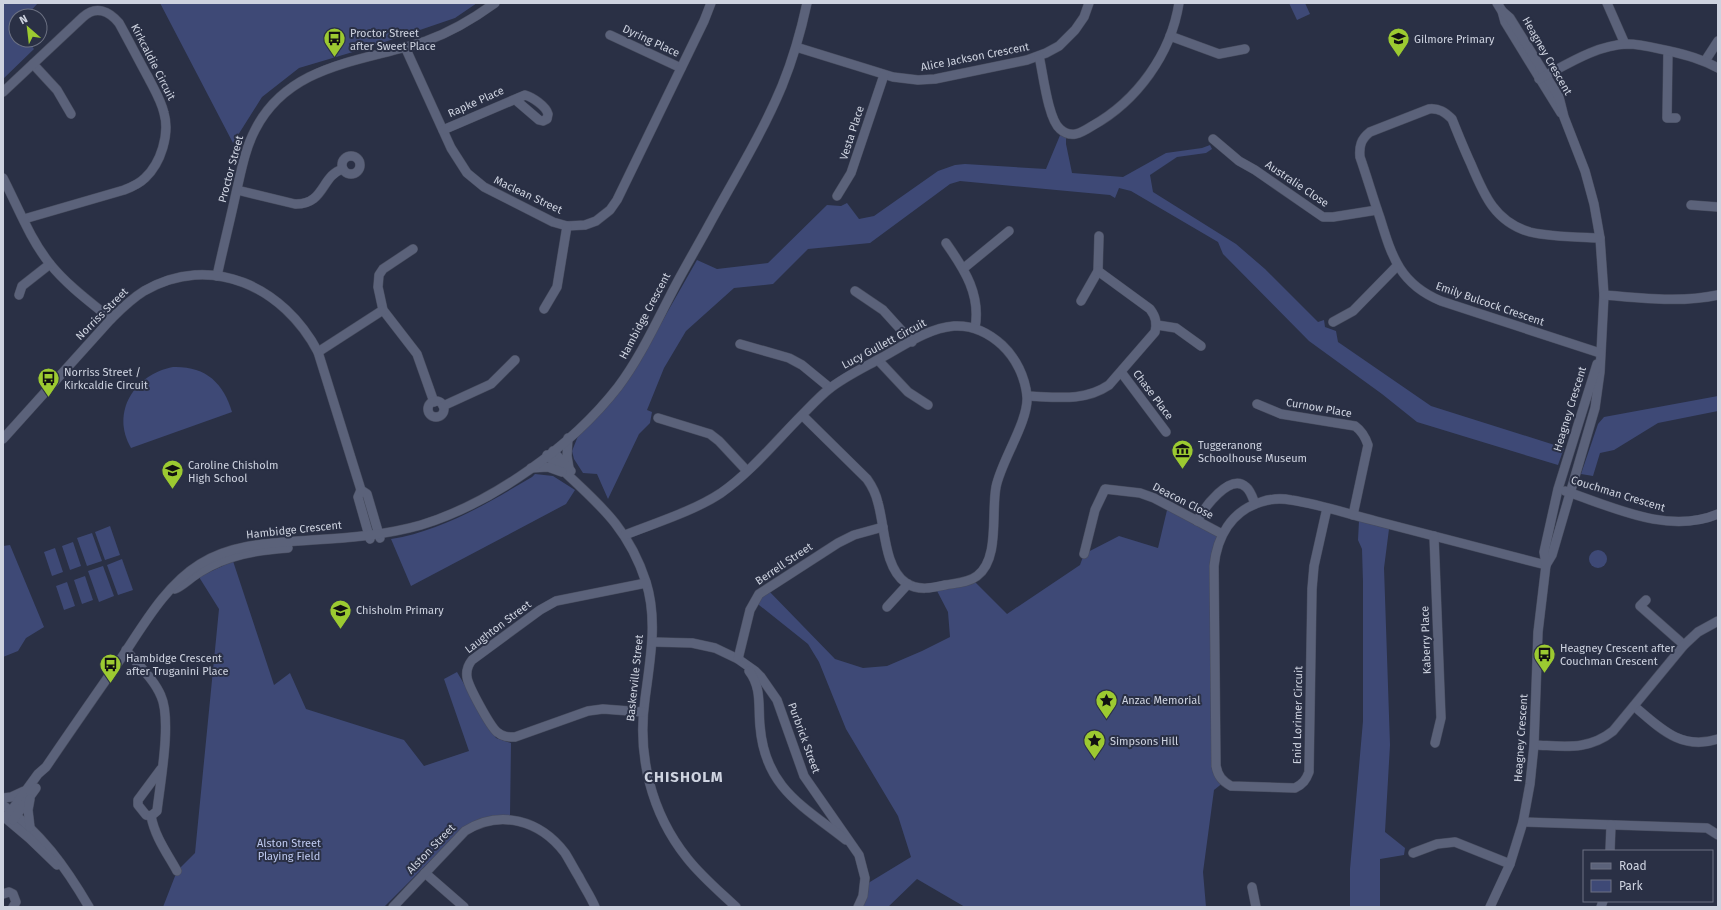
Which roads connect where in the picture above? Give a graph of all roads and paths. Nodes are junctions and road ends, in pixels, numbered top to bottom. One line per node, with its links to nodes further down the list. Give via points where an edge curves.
1 (494, 3): 12 (street, Proctor Street, via 451,30)
2 (711, 3): 19 (street, Maclean Street)
3 (807, 3): 13 (street, Hambidge Crescent)
4 (1089, 3): 16 (street, Alice Jackson Crescent, via 1084,17 1065,41)
5 (1179, 3): 9 (street)
6 (1607, 3): 11 (street)
7 (1499, 7): 22 (street, Heagney Crescent, via 1505,22)
8 (610, 35): 19 (street, Dyring Place)
9 (1170, 36): 14 (street, via 1219,54); 16 (street, via 1152,69 1130,98 1103,120 1080,134 1064,132 1054,121)
10 (1718, 41): 17 (street)
11 (1626, 44): 15 (street); 22 (street, via 1599,49)
12 (405, 47): 27 (street, Maclean Street); 31 (street, Proctor Street, via 322,70 295,83 267,110 252,137)
13 (796, 48): 21 (street, Alice Jackson Crescent); 76 (street, Hambidge Crescent, via 766,122 640,354 607,399 584,425)
14 (1245, 49)
15 (1668, 51): 17 (street); 26 (street)
16 (1039, 56): 21 (street, Alice Jackson Crescent, via 935,79 910,80)
17 (1705, 61): 20 (street)
18 (33, 64): 23 (street, Kirkcaldie Circuit); 25 (street, via 57,90); 36 (street, Kirkcaldie Circuit, via 88,12 107,12 119,23 160,101 166,118 166,129 158,159 152,170 135,185)
19 (682, 68): 37 (street, Maclean Street, via 610,210 601,218 585,225)
20 (1718, 68)
21 (884, 75): 32 (street, Vesta Place, via 851,173)
22 (1542, 77): 40 (street, Heagney Crescent, via 1564,117 1585,171)
23 (3, 92)
24 (518, 98): 27 (street, Rapke Place)
25 (71, 114)
26 (1667, 118)
27 (442, 130): 37 (street, Maclean Street, via 458,161 478,183 503,198)
28 (1213, 139): 35 (street, Australie Close, via 1240,161 1323,217)
29 (343, 169): 31 (street, via 334,174 311,202 303,204)
30 (3, 178): 36 (street)
31 (237, 190): 47 (street, Proctor Street)
32 (837, 196)
33 (1691, 205): 34 (street)
34 (1718, 207)
35 (1377, 210): 40 (street, Emily Bulcock Crescent, via 1360,157 1359,149 1364,136 1429,109 1435,109 1452,119 1483,194 1501,216 1518,228 1530,232); 44 (street, Emily Bulcock Crescent)
36 (24, 219): 43 (street)
37 (567, 226): 53 (street, via 557,287)
38 (1010, 231): 45 (street)
39 (1099, 236): 46 (street)
40 (1600, 238): 50 (street, Heagney Crescent)
41 (946, 243): 45 (street)
42 (413, 250): 54 (street, via 388,264 379,275 378,287)
43 (50, 264): 48 (street, via 21,290); 55 (street)
44 (1397, 266): 56 (street, via 1353,311); 63 (street, Emily Bulcock Crescent, via 1428,296)
45 (964, 268): 58 (street, via 974,294)
46 (1098, 270): 52 (street); 57 (street, via 1150,309)
47 (217, 276): 55 (street, Norriss Street, via 188,276 160,284 128,302); 62 (street, Norriss Street, via 247,283 275,299 299,323)
48 (13, 282)
49 (855, 291): 59 (street, via 882,310)
50 (1604, 295): 51 (street, via 1669,300); 63 (street, Heagney Crescent)
51 (1718, 295)
52 (1081, 301)
53 (544, 309)
54 (383, 310): 62 (street); 69 (street, via 417,354)
55 (111, 319): 77 (street, Norriss Street)
56 (1333, 322)
57 (1157, 325): 61 (street, via 1176,328); 66 (street, via 1151,338)
58 (975, 328): 59 (street, Lucy Gullett Circuit, via 952,326 938,329); 68 (street, Lucy Gullett Circuit, via 989,335 1006,349 1019,369)
59 (912, 342): 65 (street, Lucy Gullett Circuit)
60 (740, 344): 67 (street, via 789,358 802,365)
61 (1201, 346)
62 (318, 352): 83 (street, Norriss Street)
63 (1600, 354): 82 (street, Heagney Crescent); 84 (street, Heagney Crescent, via 1595,408)
64 (515, 360): 72 (street, via 491,384)
65 (878, 360): 67 (street, Lucy Gullett Circuit); 71 (street, via 908,392)
66 (1121, 372): 68 (street, via 1109,385 1088,396); 75 (street, Chase Place)
67 (830, 388): 73 (street, Lucy Gullett Circuit)
68 (1027, 396): 99 (street, Lucy Gullett Circuit, via 1024,415 996,486 992,548 984,569 967,581 928,588)
69 (434, 402): 72 (street, via 439,402); 72 (street, via 428,408 428,413 433,417 441,415)
70 (1257, 404): 88 (street, Curnow Place, via 1281,414 1355,426 1360,429 1368,445)
71 (928, 405)
72 (443, 406)
73 (802, 415): 81 (street, Lucy Gullett Circuit); 90 (street, via 873,487)
74 (658, 418): 81 (street, via 710,434)
75 (1166, 432)
76 (568, 438): 78 (street, Hambidge Crescent); 80 (street)
77 (3, 439)
78 (550, 453): 79 (street, Hambidge Crescent); 80 (street, Baskerville Street)
79 (530, 468): 80 (street, via 548,467); 92 (street, Hambidge Crescent, via 495,491 439,518)
80 (567, 471): 93 (street, Baskerville Street)
81 (747, 471): 93 (street, Lucy Gullett Circuit, via 720,494 702,504)
82 (1558, 489): 84 (street, Couchman Crescent); 97 (street, Heagney Crescent, via 1544,552)
83 (361, 490): 92 (street, Norriss Street, via 367,494); 95 (street, Norriss Street, via 358,497)
84 (1570, 493): 87 (street, Couchman Crescent, via 1661,521 1695,521); 97 (street, Heagney Crescent, via 1552,555)
85 (1255, 504): 86 (street, Enid Lorimer Circuit, via 1276,499); 89 (street, via 1246,487 1234,483 1211,501); 91 (street, Enid Lorimer Circuit, via 1236,516)
86 (1327, 508): 88 (street, Enid Lorimer Circuit); 91 (street, Enid Lorimer Circuit, via 1314,566 1312,589 1310,768 1306,779 1295,788 1231,786 1224,782 1217,771 1214,566)
87 (1718, 514)
88 (1353, 515): 94 (street, Enid Lorimer Circuit)
89 (1197, 521): 91 (street, Deacon Close); 96 (street, Deacon Close, via 1140,493 1105,489 1095,510)
90 (883, 527): 99 (street, via 892,568); 106 (street, Berrell Street, via 854,535 838,543 759,594 750,610)
91 (1222, 534)
92 (382, 535): 95 (street, Hambidge Crescent)
93 (625, 535): 98 (street, Baskerville Street)
94 (1434, 536): 97 (street, Enid Lorimer Circuit); 110 (street, Kaberry Place, via 1441,718)
95 (370, 537): 105 (street, Hambidge Crescent, via 269,543 239,548 218,555 177,581)
96 (1084, 554)
97 (1546, 565): 111 (street, Heagney Crescent, via 1538,632)
98 (646, 583): 103 (street, Baskerville Street, via 651,606); 108 (street, Laughton Street, via 556,601 472,660 467,671 469,685 492,726 503,736 515,737 588,711 603,709)
99 (908, 584): 101 (street)
100 (1640, 606): 104 (street)
101 (886, 607)
102 (1718, 621): 104 (street, via 1698,632)
103 (652, 642): 106 (street, Purbrick Street, via 692,643 715,648); 108 (street, Baskerville Street)
104 (1684, 645): 107 (street)
105 (126, 650): 112 (street, via 156,687 165,708 166,725); 113 (street, Hambidge Crescent, via 46,767 38,774)
106 (740, 660): 122 (street, Purbrick Street, via 755,671 777,700 804,776); 122 (street, Purbrick Street, via 758,686 762,741 776,779 797,803)
107 (1634, 706): 109 (street, via 1664,731 1682,740 1705,743); 111 (street, via 1613,731 1598,741 1574,746)
108 (643, 712): 136 (street, Baskerville Street, via 644,758 661,816 686,857)
109 (1718, 739)
110 (1435, 743)
111 (1534, 745): 118 (street, Heagney Crescent)
112 (161, 769): 116 (street, via 157,811); 116 (street, via 138,800 138,805 144,813)
113 (29, 792): 114 (street); 117 (street, Hambidge Crescent); 120 (street)
114 (3, 798)
115 (3, 805): 117 (street)
116 (151, 816): 126 (street, via 157,837)
117 (10, 817): 120 (street); 128 (street)
118 (1523, 822): 119 (street); 125 (street, Heagney Crescent)
119 (1611, 825): 121 (street, via 1707,828); 123 (street)
120 (30, 827): 128 (street, via 50,848)
121 (1718, 835)
122 (854, 846): 137 (street, Purbrick Street, via 865,878 863,896)
123 (1610, 850)
124 (1413, 853): 125 (street, via 1437,844 1455,842)
125 (1510, 864): 139 (street, Heagney Crescent)
126 (177, 871)
127 (425, 873): 133 (street, Alston Street); 134 (street); 135 (street, Alston Street, via 465,831 476,824 495,819 515,820 542,832 565,853)
128 (71, 879): 132 (street)
129 (1252, 887): 138 (street)
130 (3, 894): 131 (street, via 13,894)
131 (17, 905)
132 (89, 907)
133 (393, 907)
134 (464, 907)
135 (595, 907)
136 (736, 907)
137 (858, 907)
138 (1256, 907)
139 (1490, 907)

